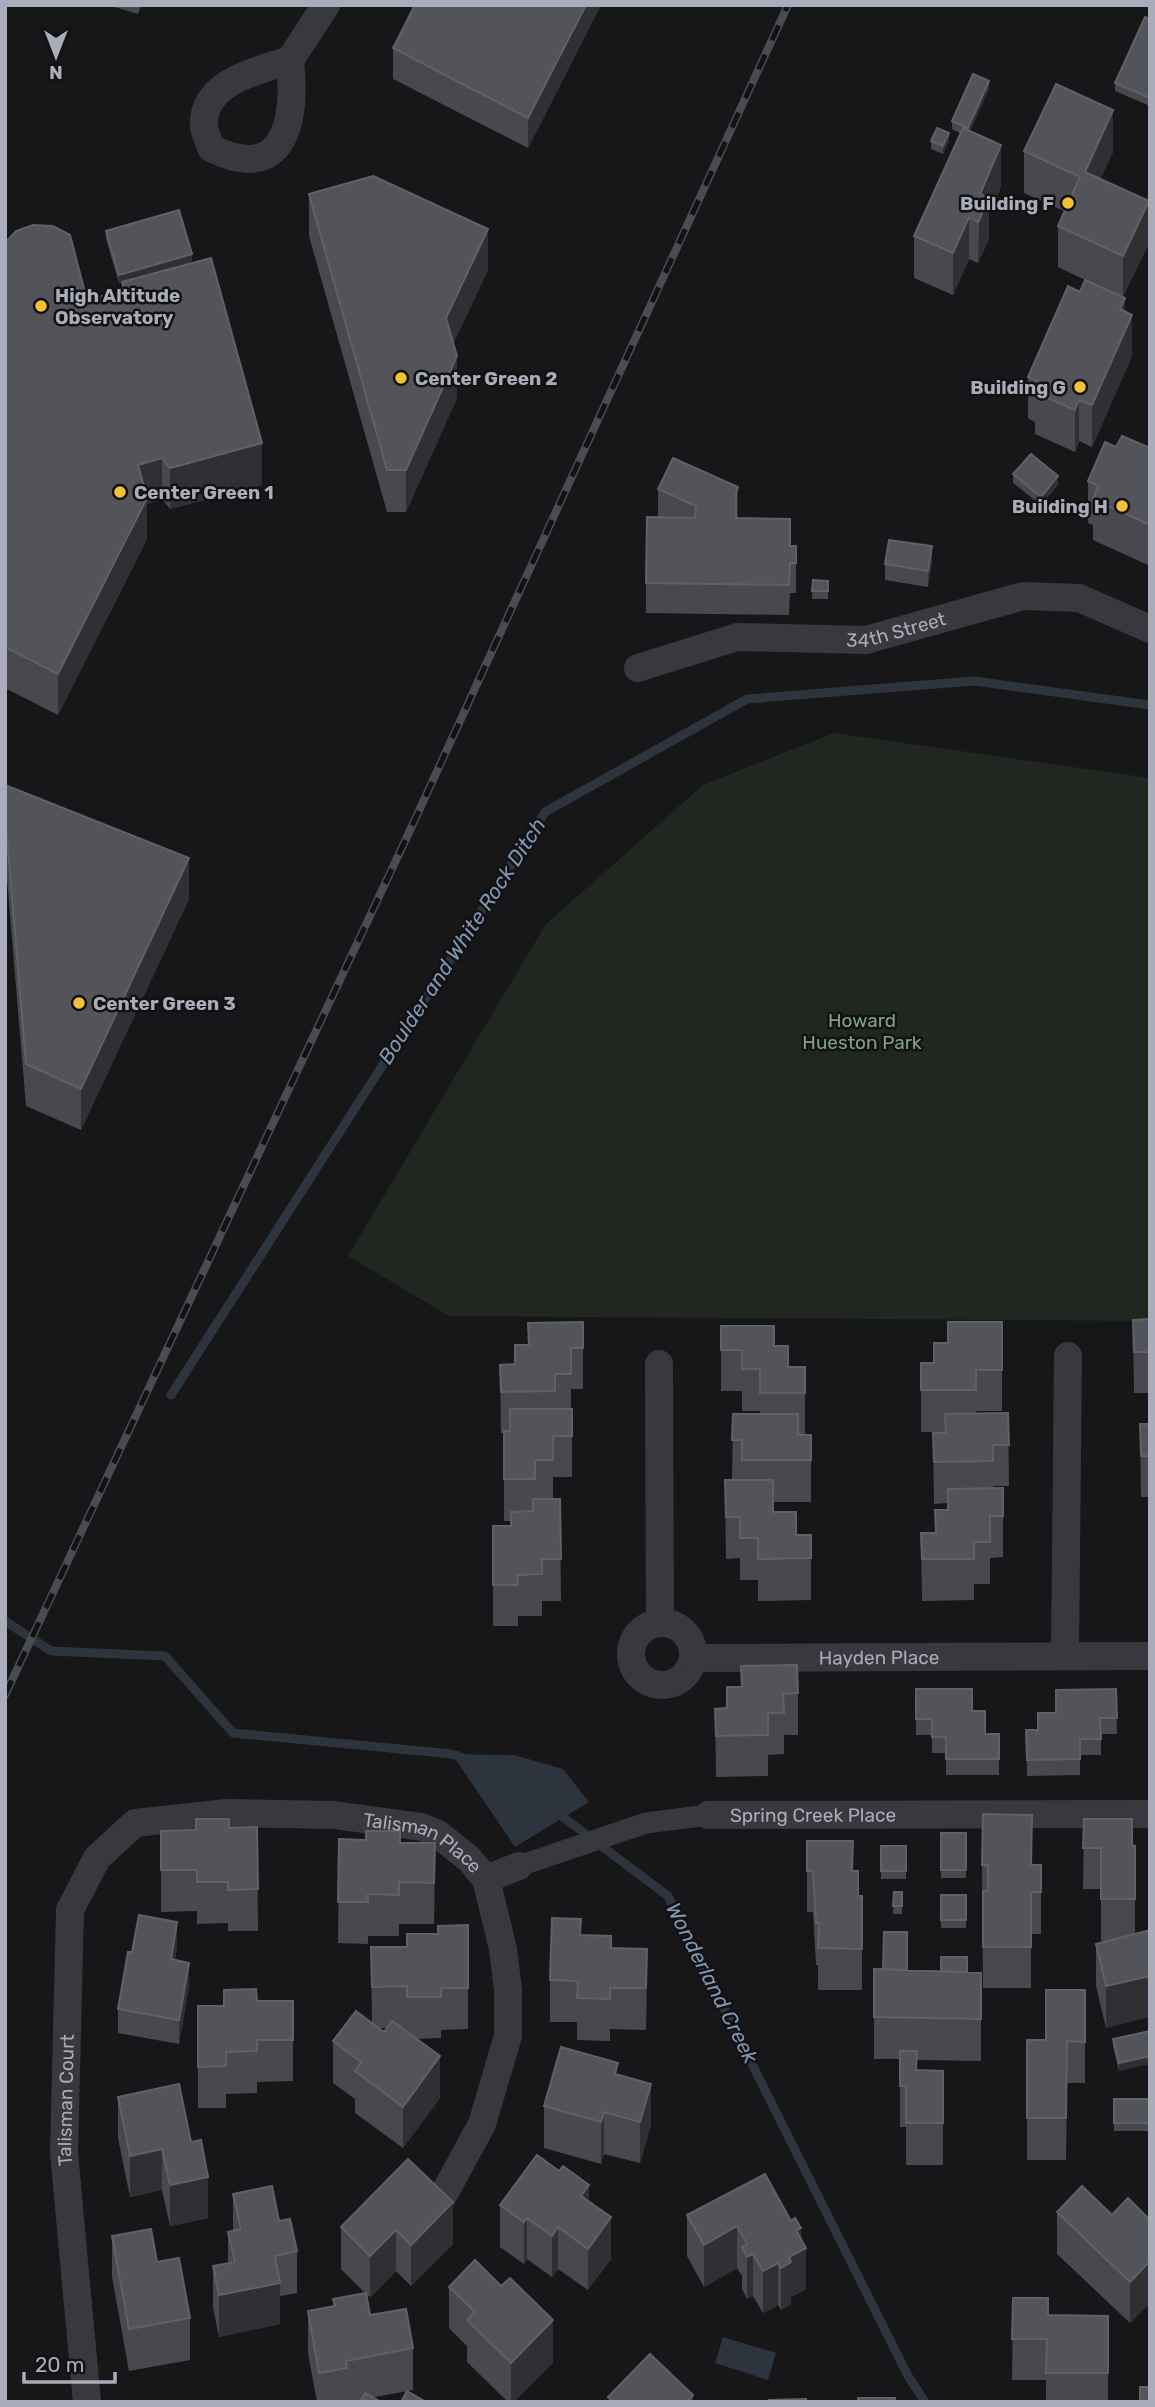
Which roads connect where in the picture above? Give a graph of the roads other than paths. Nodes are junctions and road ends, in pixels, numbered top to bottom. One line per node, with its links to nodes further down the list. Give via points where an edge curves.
1 (326, 5): 2 (street)
2 (290, 60)
3 (1150, 629): 4 (street, 34th Street, via 1079,598 1023,596 866,640 737,637)
4 (638, 668)
5 (1068, 1356): 8 (street)
6 (659, 1364): 7 (street)
7 (660, 1622): 10 (street, via 687,1635); 10 (street, via 641,1630 634,1639 631,1659 641,1677 669,1684 686,1673)
8 (1065, 1656): 9 (street, Hayden Place); 10 (street, Hayden Place)
9 (1150, 1656)
10 (693, 1658)
11 (1150, 1814): 12 (street, Spring Creek Place)
12 (708, 1815): 14 (street, Spring Creek Place, via 646,1823)
13 (135, 1823): 15 (street, Talisman Place, via 227,1813 334,1815 422,1827 470,1859); 17 (street, Talisman Court, via 97,1858 70,1910 64,2153)
14 (519, 1866): 15 (street, Spring Creek Place)
15 (486, 1879): 16 (street, Talisman Place, via 503,1949 508,2036 482,2124)
16 (438, 2205)
17 (87, 2402)

